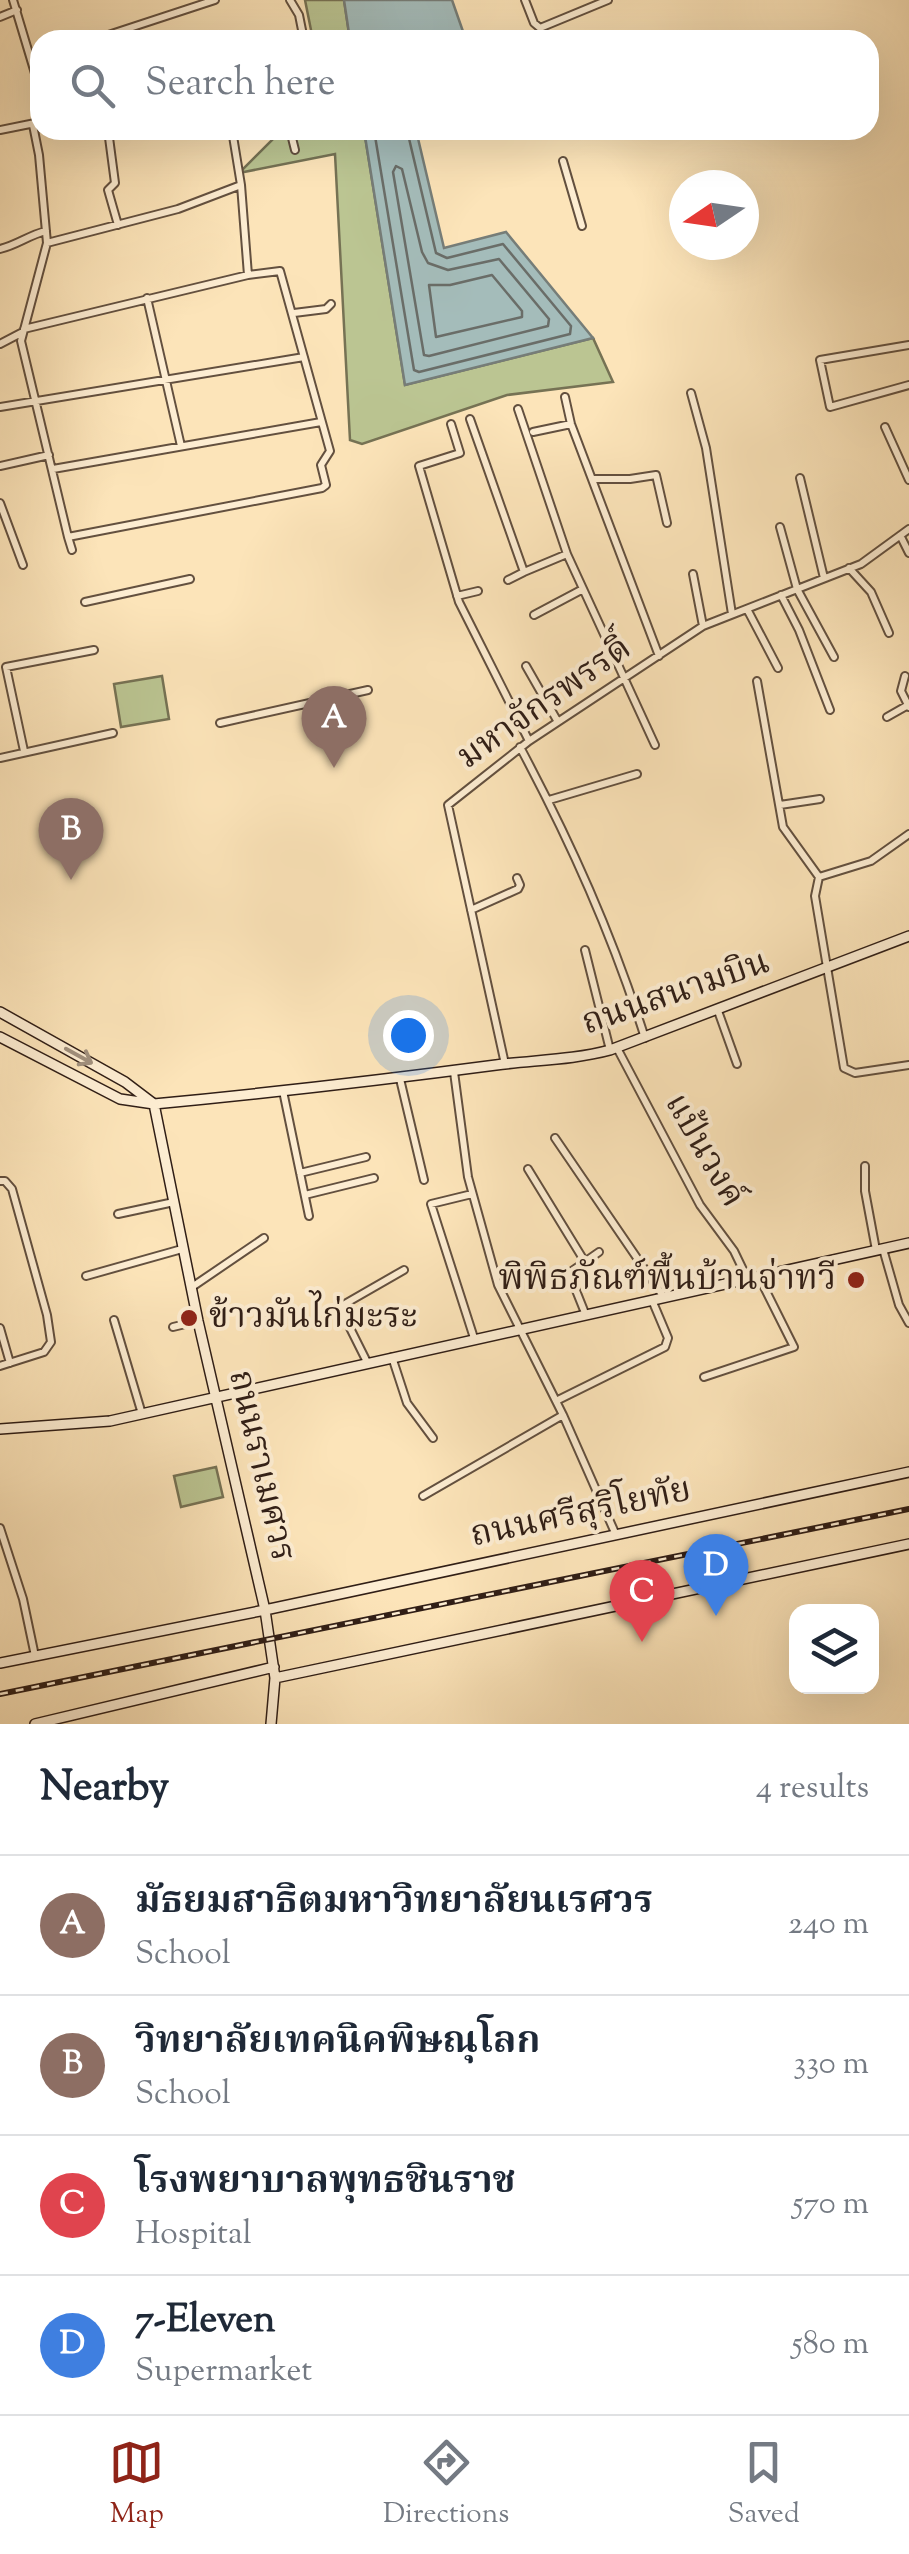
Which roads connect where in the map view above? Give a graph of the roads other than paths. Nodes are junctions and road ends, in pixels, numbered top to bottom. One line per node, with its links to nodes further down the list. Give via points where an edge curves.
1 (13, 0): 7 (street)
2 (215, 0): 9 (street)
3 (290, 0): 10 (street)
4 (524, 0): 6 (street, via 540,28)
5 (608, 0): 6 (street)
6 (598, 2)
7 (16, 10): 8 (street); 11 (street)
8 (0, 17)
9 (124, 30)
10 (302, 30)
11 (30, 44)
12 (30, 124): 13 (street)
13 (0, 130)
14 (38, 140): 23 (street)
15 (109, 140): 21 (street, via 115,182 108,189)
16 (233, 140): 20 (street)
17 (292, 140): 18 (street)
18 (295, 150)
19 (563, 161): 22 (street)
20 (240, 184): 21 (street); 26 (street)
21 (118, 225): 24 (street)
22 (582, 226)
23 (46, 231): 24 (street); 25 (street)
24 (46, 243): 30 (street)
25 (0, 249)
26 (248, 275): 27 (street); 29 (street, via 280,271)
27 (147, 298): 30 (street); 34 (street)
28 (331, 304): 29 (street)
29 (294, 313): 33 (street)
30 (23, 331): 31 (street); 38 (street)
31 (0, 344)
32 (909, 346): 35 (street, via 820,360 830,407)
33 (304, 357): 34 (street); 42 (street)
34 (166, 379): 38 (street); 47 (street)
35 (909, 385)
36 (690, 393): 77 (street, via 706,448)
37 (565, 397): 44 (street)
38 (37, 400): 39 (street); 48 (street)
39 (0, 407)
40 (518, 409): 62 (street)
41 (470, 420): 65 (street)
42 (321, 422): 47 (street); 58 (street, via 330,455 321,465 322,488)
43 (450, 424): 74 (street, via 460,453 419,466)
44 (571, 424): 46 (street); 52 (street)
45 (884, 428): 53 (street)
46 (533, 432)
47 (182, 446): 50 (street)
48 (50, 455): 49 (street); 50 (street)
49 (0, 466)
50 (54, 469): 58 (street)
51 (800, 478): 67 (street)
52 (594, 479): 55 (street, via 656,475); 82 (street)
53 (909, 480)
54 (0, 503): 63 (street)
55 (667, 524)
56 (780, 527): 71 (street)
57 (909, 529): 59 (street, มหาจักรพรรดิ์)
58 (68, 537): 60 (street)
59 (901, 537): 61 (street); 64 (street, มหาจักรพรรดิ์)
60 (72, 550)
61 (909, 553)
62 (567, 554): 65 (street); 70 (street)
63 (24, 565)
64 (849, 568): 67 (street, มหาจักรพรรดิ์); 80 (street, via 871,592)
65 (524, 572): 69 (street)
66 (693, 574): 79 (street)
67 (824, 578): 71 (street, มหาจักรพรรดิ์)
68 (190, 579): 75 (street)
69 (508, 580)
70 (583, 589): 78 (street); 87 (street)
71 (796, 589): 73 (street, มหาจักรพรรดิ์); 83 (street)
72 (478, 591): 74 (street)
73 (781, 595): 76 (street, มหาจักรพรรดิ์); 91 (street)
74 (456, 596): 96 (street)
75 (85, 602)
76 (748, 608): 77 (street, มหาจักรพรรดิ์); 85 (street)
77 (732, 614): 79 (street, มหาจักรพรรดิ์)
78 (534, 616)
79 (703, 626): 82 (street, มหาจักรพรรดิ์)
80 (889, 632)
81 (94, 650): 99 (street, via 6,667)
82 (659, 656): 87 (street, มหาจักรพรรดิ์)
83 (834, 657)
84 (526, 666): 93 (street)
85 (778, 668)
86 (905, 676): 90 (street, via 900,686)
87 (626, 679): 93 (street, มหาจักรพรรดิ์); 97 (street)
88 (757, 682): 104 (street)
89 (368, 690): 94 (street)
90 (908, 706): 92 (street)
91 (830, 710)
92 (887, 718)
93 (558, 722): 96 (street, มหาจักรพรรดิ์)
94 (220, 723)
95 (114, 733): 99 (street)
96 (529, 741): 98 (street, มหาจักรพรรดิ์)
97 (655, 746)
98 (520, 747): 103 (street); 108 (street, มหาจักรพรรดิ์, via 448,804)
99 (24, 751): 100 (street)
100 (0, 758)
101 (637, 774): 103 (street)
102 (820, 799): 104 (street)
103 (548, 800): 115 (street, via 588,879)
104 (780, 805): 106 (street, via 787,836)
105 (909, 834): 106 (street, via 871,861)
106 (819, 877): 111 (street, via 816,906)
107 (517, 878): 108 (street, via 518,888)
108 (471, 910): 117 (street, มหาจักรพรรดิ์)
109 (909, 936): 111 (street, ถนนสนามบิน)
110 (585, 950): 116 (street, แป้นวงค์)
111 (826, 970): 112 (street, ถนนสนามบิน); 119 (street, via 846,1071)
112 (718, 1012): 115 (street, ถนนสนามบิน); 118 (street)
113 (5, 1015): 114 (street); 123 (street, one-way to 123)
114 (0, 1037): 123 (street, via 120,1098)
115 (645, 1039): 116 (street, ถนนสนามบิน)
116 (614, 1049): 117 (street, ถนนสนามบิน); 147 (street, แป้นวงค์)
117 (505, 1064): 120 (street, ถนนสนามบิน)
118 (736, 1064)
119 (909, 1065)
120 (454, 1072): 121 (street, ถนนสนามบิน); 132 (street)
121 (400, 1080): 122 (street, ถนนสนามบิน); 130 (street)
122 (284, 1091): 123 (street, ถนนสนามบิน); 128 (street)
123 (154, 1104): 134 (street, ถนนราเมศวร)
124 (555, 1138): 150 (street)
125 (366, 1157): 128 (street)
126 (864, 1166): 140 (street)
127 (528, 1169): 142 (street)
128 (300, 1172): 133 (street)
129 (374, 1178): 133 (street)
130 (424, 1180)
131 (0, 1181): 161 (street, via 12,1190 51,1342 44,1352)
132 (472, 1194): 149 (street); 158 (street, via 431,1204)
133 (305, 1195): 136 (street)
134 (174, 1202): 135 (street); 139 (street, ถนนราเมศวร)
135 (118, 1214)
136 (309, 1216)
137 (264, 1238): 148 (street)
138 (909, 1243): 140 (street)
139 (182, 1249): 145 (street); 148 (street, ถนนราเมศวร)
140 (880, 1250): 146 (street); 154 (street)
141 (599, 1252): 142 (street)
142 (585, 1262): 151 (street, via 569,1273)
143 (404, 1270): 160 (street, via 342,1305)
144 (528, 1270): 149 (street)
145 (86, 1276)
146 (758, 1276): 147 (street); 163 (street, via 794,1346)
147 (747, 1278): 150 (street)
148 (191, 1288): 153 (street, ถนนราเมศวร)
149 (500, 1288): 157 (street)
150 (657, 1298): 151 (street); 165 (street, via 665,1346)
151 (585, 1313): 157 (street)
152 (114, 1320): 166 (street)
153 (198, 1321): 155 (street); 164 (street, ถนนราเมศวร)
154 (909, 1323)
155 (173, 1327)
156 (0, 1328): 161 (street)
157 (519, 1328): 158 (street); 165 (street)
158 (474, 1338): 159 (street)
159 (392, 1357): 160 (street); 169 (street, via 407,1403)
160 (367, 1362): 164 (street)
161 (10, 1363): 162 (street)
162 (0, 1366)
163 (704, 1377)
164 (216, 1396): 166 (street); 175 (street, ถนนราเมศวร)
165 (556, 1401): 167 (street)
166 (142, 1414): 168 (street)
167 (564, 1415): 171 (street); 173 (street)
168 (0, 1430)
169 (433, 1438)
170 (909, 1472): 173 (street, ถนนศรีสุริโยทัย)
171 (423, 1496)
172 (0, 1528): 176 (street)
173 (616, 1535): 175 (street, ถนนศรีสุริโยทัย)
174 (909, 1544): 178 (street)
175 (265, 1610): 176 (street, ถนนศรีสุริโยทัย); 178 (street, ถนนราเมศวร)
176 (35, 1656): 177 (street, ถนนศรีสุริโยทัย)
177 (0, 1663)
178 (274, 1673): 179 (street); 180 (street, ถนนราเมศวร)
179 (42, 1723)
180 (271, 1724)

